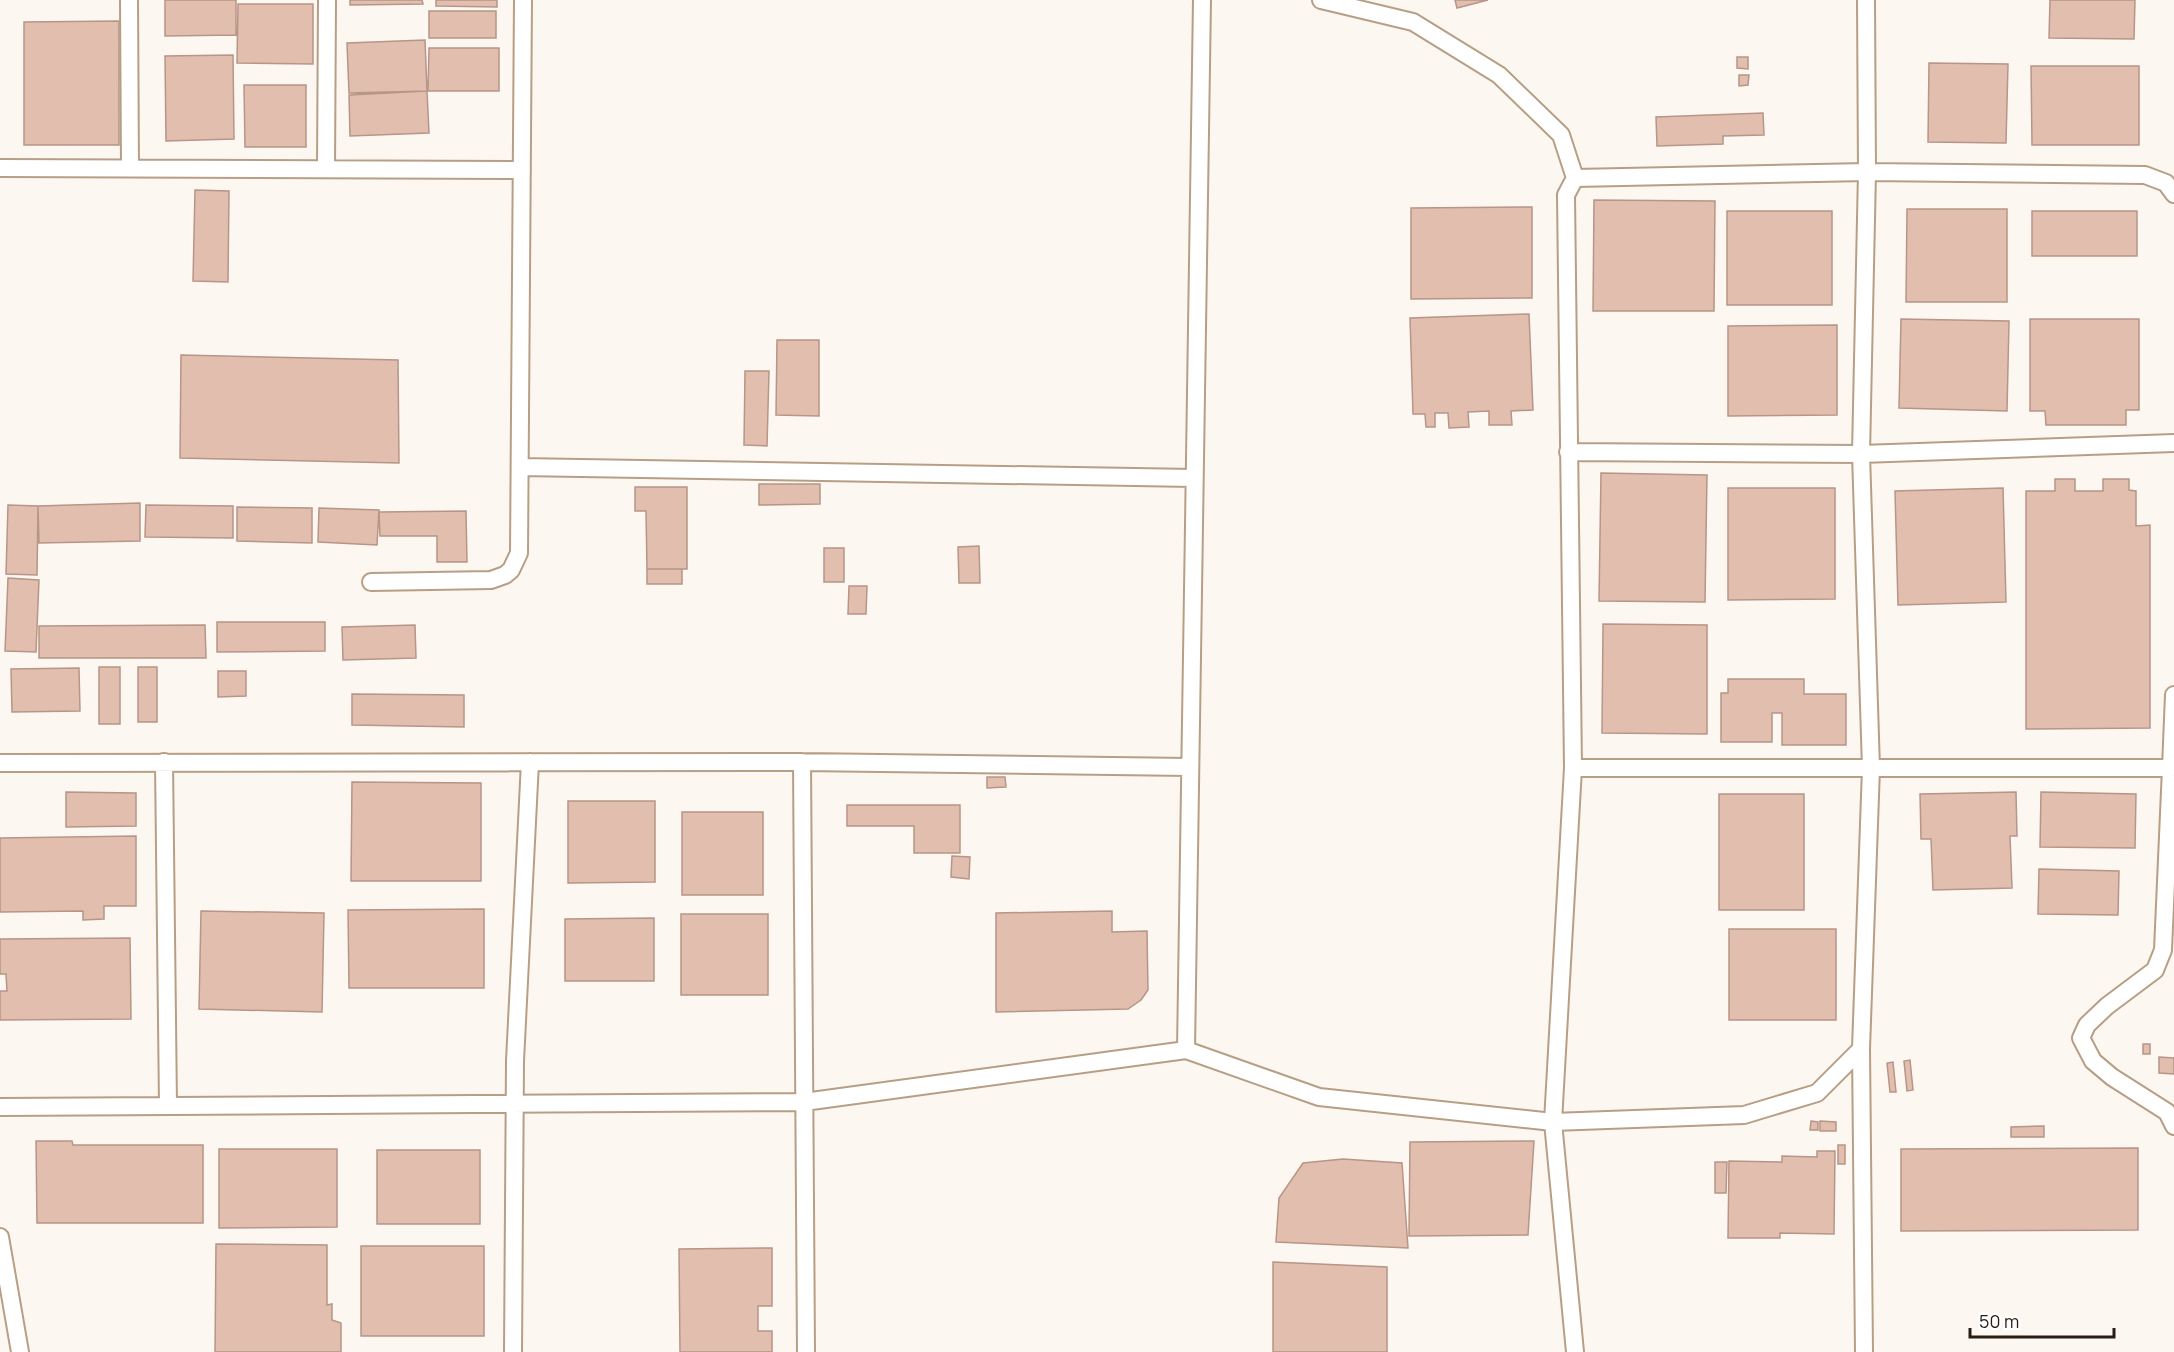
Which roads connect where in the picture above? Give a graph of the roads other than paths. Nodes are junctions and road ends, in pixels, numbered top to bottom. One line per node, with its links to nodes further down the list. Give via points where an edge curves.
1 (129, 0): 8 (street)
2 (327, 0): 9 (street)
3 (523, 0): 10 (street)
4 (1202, 0): 18 (street)
5 (1321, 0): 12 (street, via 1413,22 1499,75 1561,135)
6 (1866, 0): 11 (street)
7 (0, 168): 8 (street)
8 (130, 168): 9 (street)
9 (326, 169): 10 (street)
10 (522, 170): 17 (street)
11 (1867, 172): 12 (street); 13 (street, via 2145,175 2166,183); 16 (street)
12 (1575, 178): 15 (street, via 1566,195)
13 (2174, 194)
14 (2174, 443): 16 (street)
15 (1568, 452): 16 (street); 26 (street)
16 (1861, 454): 27 (street)
17 (520, 467): 18 (street); 19 (street, via 519,553 515,565 505,575 491,580)
18 (1194, 478): 25 (street)
19 (371, 582)
20 (2174, 695): 28 (street)
21 (164, 762): 22 (street); 24 (street); 33 (street)
22 (530, 762): 23 (street); 32 (street)
23 (802, 762): 25 (street); 31 (street)
24 (0, 763)
25 (1189, 767): 30 (street)
26 (1573, 768): 27 (street); 35 (street)
27 (1871, 768): 28 (street); 29 (street)
28 (2172, 768): 36 (street, via 2163,950 2155,970 2107,1006 2087,1025 2081,1038 2093,1061 2167,1112)
29 (1861, 1049): 35 (street, via 1817,1093 1744,1115); 42 (street)
30 (1186, 1050): 31 (street); 35 (street, via 1319,1097)
31 (804, 1102): 32 (street); 40 (street)
32 (514, 1103): 33 (street); 39 (street)
33 (168, 1106): 34 (street)
34 (0, 1107)
35 (1553, 1122): 41 (street)
36 (2174, 1126)
37 (0, 1237): 38 (street)
38 (20, 1352)
39 (513, 1352)
40 (806, 1352)
41 (1575, 1352)
42 (1864, 1352)

